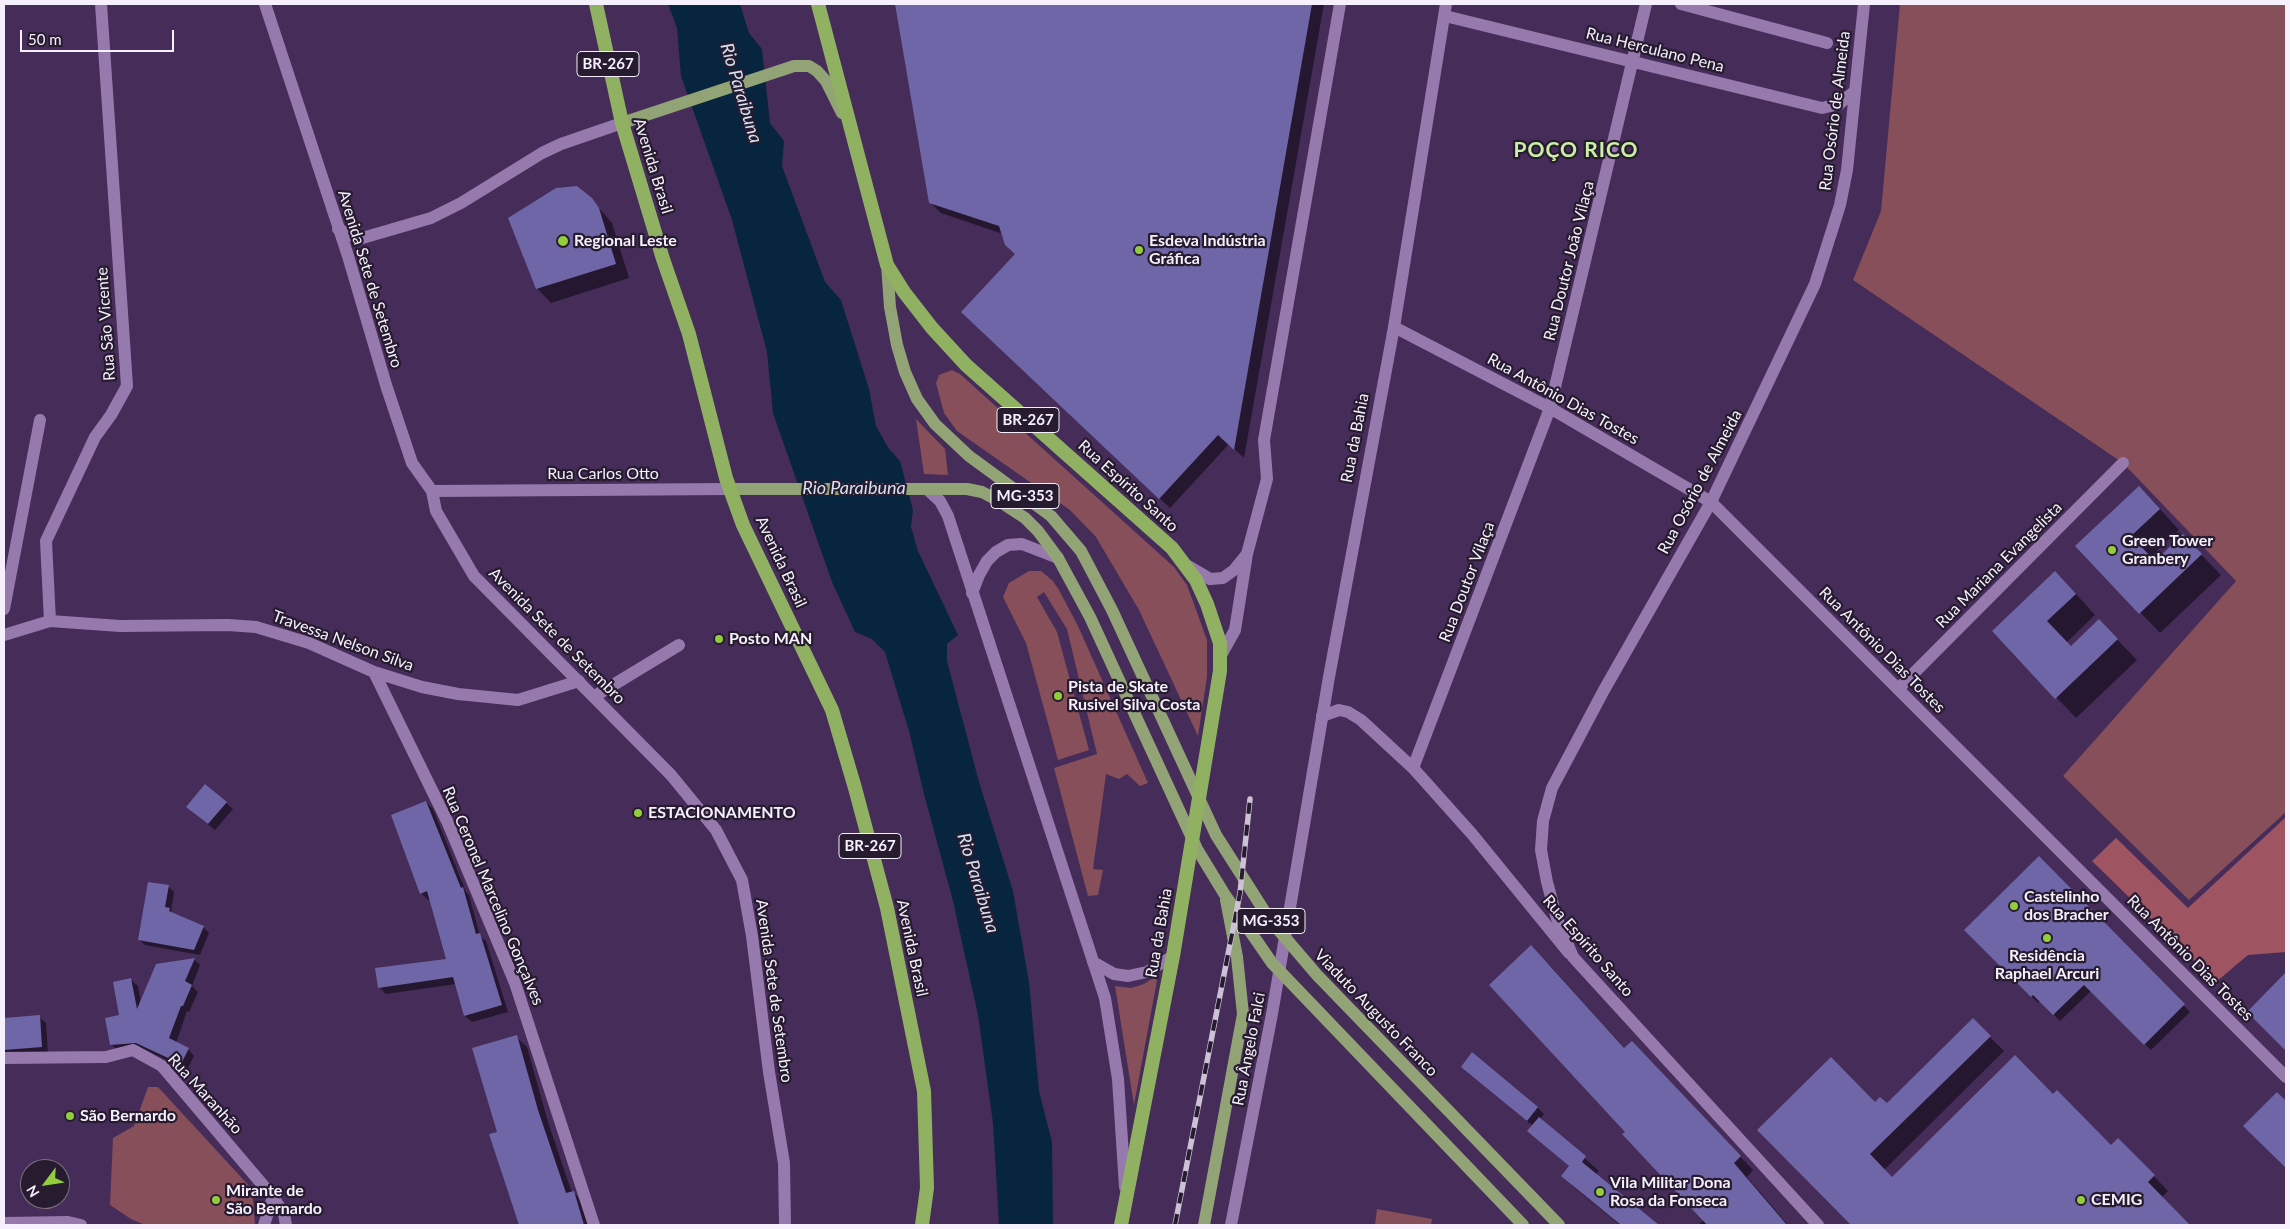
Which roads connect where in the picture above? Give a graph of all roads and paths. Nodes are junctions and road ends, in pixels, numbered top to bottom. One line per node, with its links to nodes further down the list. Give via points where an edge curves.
1 (101, 4): 32 (street, Rua São Vicente, via 127,386 95,437 46,541)
2 (264, 4): 15 (street, Avenida Sete de Setembro)
3 (596, 4): 13 (highway, Avenida Brasil / BR-267)
4 (818, 4): 14 (highway, BR-267)
5 (1340, 4): 27 (street, Rua da Bahia, via 1264,440 1267,478)
6 (1646, 4): 11 (street, Rua Doutor João Vilaça)
7 (1681, 4): 10 (street)
8 (1864, 4): 12 (street, Rua Osório de Almeida)
9 (1446, 10): 11 (street, Rua Herculano Pena); 19 (street, Rua da Bahia)
10 (1827, 43)
11 (1633, 62): 12 (street, Rua Herculano Pena, via 1822,108 1839,104); 20 (street, Rua Doutor João Vilaça)
12 (1854, 92): 26 (street, Rua Osório de Almeida, via 1847,170 1840,205 1815,284)
13 (622, 124): 14 (main road, BR-267, via 794,66 809,66 826,81); 16 (street, via 542,153 432,218); 24 (highway, Avenida Brasil / BR-267, via 663,259 690,334)
14 (852, 139): 18 (highway, BR-267)
15 (338, 229): 16 (street); 17 (street, Avenida Sete de Setembro)
16 (360, 239): 17 (street)
17 (348, 256): 25 (street, Avenida Sete de Setembro, via 412,463)
18 (887, 265): 29 (highway, Rua Espírito Santo / BR-267, via 904,292 948,346 1172,548); 62 (main road, Viaduto Augusto Franco / MG-353, via 897,345 917,399 935,424 969,456 1038,505 1081,552 1112,610 1216,835 1270,920 1317,975)
19 (1394, 327): 20 (street, Rua Antônio Dias Tostes); 40 (street, Rua da Bahia)
20 (1550, 408): 26 (street, Rua Antônio Dias Tostes); 41 (street, Rua Doutor Vilaça)
21 (40, 420): 31 (street)
22 (2123, 464): 38 (street, Rua Mariana Evangelista)
23 (927, 488): 24 (main road, Rua Carlos Otto); 28 (main road, via 982,492 1025,518); 30 (street, via 940,501 948,516)
24 (730, 489): 25 (street, Rua Carlos Otto); 57 (highway, Avenida Brasil / BR-267, via 743,525 832,710 887,908 924,1091 927,1188)
25 (432, 491): 37 (street, Avenida Sete de Setembro, via 436,511 474,576)
26 (1711, 502): 38 (street, Rua Antônio Dias Tostes); 45 (street, Rua Osório de Almeida, via 1552,788 1543,821 1541,850 1557,919)
27 (1247, 554): 29 (street, Rua da Bahia, via 1223,578 1210,579); 35 (street, Rua da Bahia, via 1235,630)
28 (1058, 558): 30 (street, via 1022,544 1008,545 987,561); 43 (main road, via 1090,617 1181,817)
29 (1183, 562): 35 (highway, Rua Espírito Santo / BR-267, via 1207,604 1220,643)
30 (972, 593): 46 (street)
31 (4, 609)
32 (50, 622): 33 (street, Travessa Nelson Silva); 36 (street, Travessa Nelson Silva, via 256,627 309,644)
33 (4, 635)
34 (679, 645): 39 (street)
35 (1220, 664): 44 (highway, Rua da Bahia / BR-267)
36 (374, 672): 37 (street, Travessa Nelson Silva, via 422,687 518,700); 55 (street, Rua Ceronel Marcelino Gonçalves, via 447,821 515,983)
37 (579, 681): 39 (street, Avenida Sete de Setembro)
38 (1898, 689): 48 (street, Rua Antônio Dias Tostes)
39 (595, 696): 56 (street, Avenida Sete de Setembro, via 671,775 716,830 742,880 784,1163)
40 (1322, 716): 41 (street, Rua Espírito Santo, via 1339,710 1348,712); 42 (street, Rua da Bahia)
41 (1413, 768): 45 (street, Rua Espírito Santo)
42 (1294, 879): 60 (street, Rua Ângelo Falci, via 1272,1014)
43 (1225, 895): 59 (main road, via 1237,957 1243,1014); 61 (main road, via 1272,963)
44 (1173, 956): 46 (street, via 1147,972 1128,976 1114,974); 50 (highway, Rua da Bahia / BR-267)
45 (1573, 957): 63 (street, Rua Espírito Santo)
46 (1092, 962): 50 (street, via 1105,998 1112,1032)
47 (4, 1058): 49 (street, Rua Maranhão, via 106,1057 133,1050 162,1066)
48 (2286, 1077)
49 (273, 1197): 53 (street); 54 (street, Rua Maranhão, via 284,1214)
50 (1126, 1200): 58 (highway, BR-267)
51 (4, 1223): 52 (street, via 68,1222)
52 (81, 1225)
53 (264, 1225)
54 (286, 1225)
55 (594, 1225)
56 (785, 1225)
57 (922, 1225)
58 (1122, 1225)
59 (1204, 1225)
60 (1231, 1225)
61 (1523, 1225)
62 (1559, 1225)
63 (1818, 1225)

